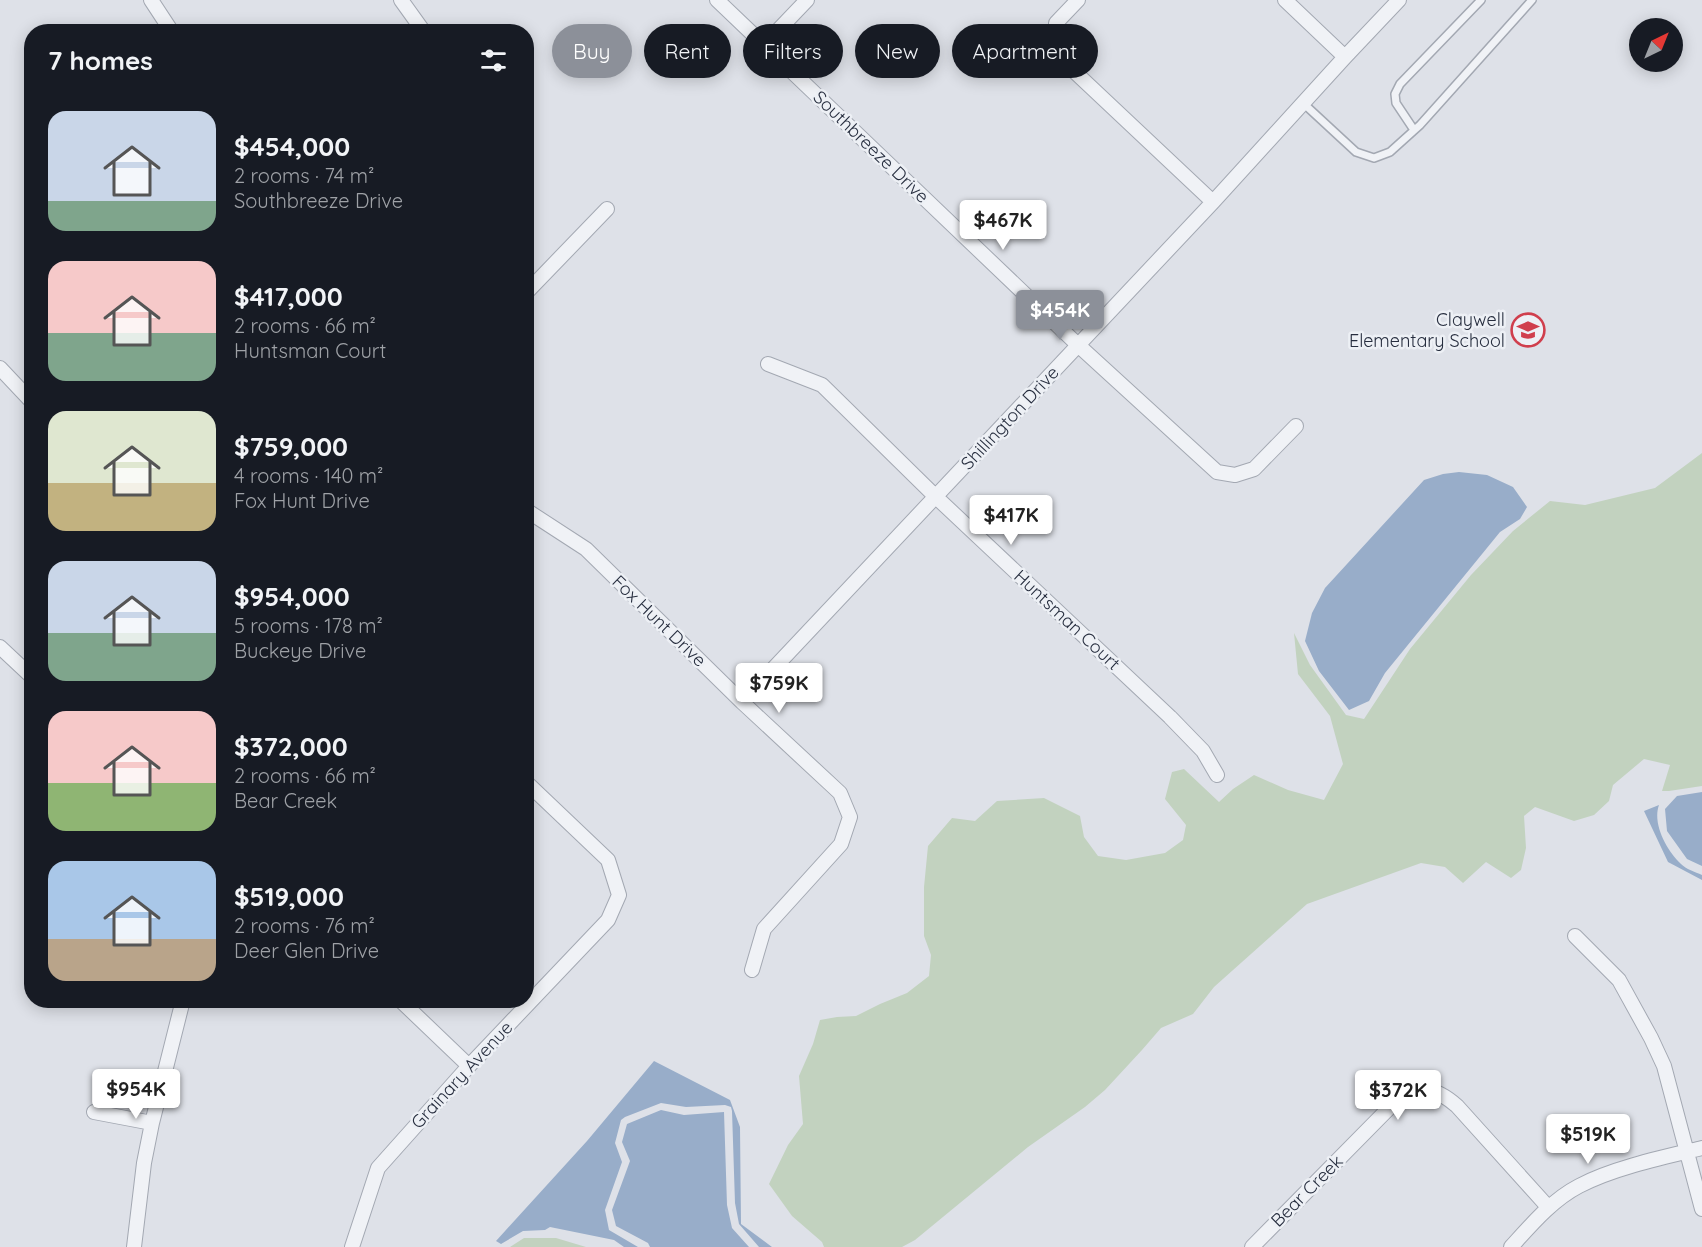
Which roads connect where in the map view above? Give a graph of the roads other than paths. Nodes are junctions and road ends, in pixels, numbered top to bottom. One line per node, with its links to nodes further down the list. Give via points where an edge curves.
1 (151, 0): 10 (street)
2 (401, 0): 11 (street)
3 (717, 0): 13 (street, Southbreeze Drive)
4 (807, 0): 12 (street)
5 (1078, 0): 18 (street, via 1056,23 1060,58)
6 (1285, 0): 14 (street)
7 (1399, 0): 14 (street, Shillington Drive)
8 (1481, 0): 17 (lane, via 1400,84 1396,103)
9 (1532, 0): 17 (lane)
10 (167, 24)
11 (418, 24)
12 (784, 24)
13 (743, 25)
14 (1345, 57): 16 (street, Shillington Drive)
15 (799, 78): 21 (street, Southbreeze Drive)
16 (1304, 103): 17 (lane, via 1356,152 1374,158 1390,152); 18 (street, Shillington Drive)
17 (1414, 130)
18 (1214, 202): 21 (street, Shillington Drive)
19 (607, 209): 20 (street)
20 (534, 285)
21 (1078, 345): 25 (street, Southbreeze Drive, via 1217,472 1235,475 1254,469); 26 (street, Shillington Drive)
22 (768, 364): 26 (street, Huntsman Court, via 822,385)
23 (0, 368): 24 (street)
24 (24, 394)
25 (1296, 426)
26 (936, 497): 30 (street, Shillington Drive); 31 (street, Huntsman Court, via 1170,717 1203,751)
27 (534, 515): 30 (street, Fox Hunt Drive, via 586,549)
28 (0, 647): 29 (street)
29 (24, 670)
30 (742, 702): 34 (street, Fox Hunt Drive, via 840,793 850,818 841,844 764,929)
31 (1217, 775)
32 (534, 790): 35 (street, Grainary Avenue, via 608,860 619,895 608,920)
33 (1575, 936): 43 (street, via 1619,980 1651,1038 1664,1066)
34 (752, 970)
35 (534, 998)
36 (181, 1008): 41 (street)
37 (408, 1008): 39 (street)
38 (524, 1008): 39 (street, Grainary Avenue)
39 (469, 1066): 47 (street, Grainary Avenue, via 378,1168)
40 (94, 1112): 41 (street)
41 (152, 1123): 46 (street)
42 (1702, 1148): 43 (street)
43 (1688, 1152): 44 (street, via 1610,1173 1578,1186); 45 (street)
44 (1548, 1207): 48 (street, Bear Creek, via 1457,1106 1432,1090 1413,1091 1397,1100); 49 (street)
45 (1702, 1209)
46 (134, 1247)
47 (352, 1247)
48 (1252, 1247)
49 (1510, 1247)

